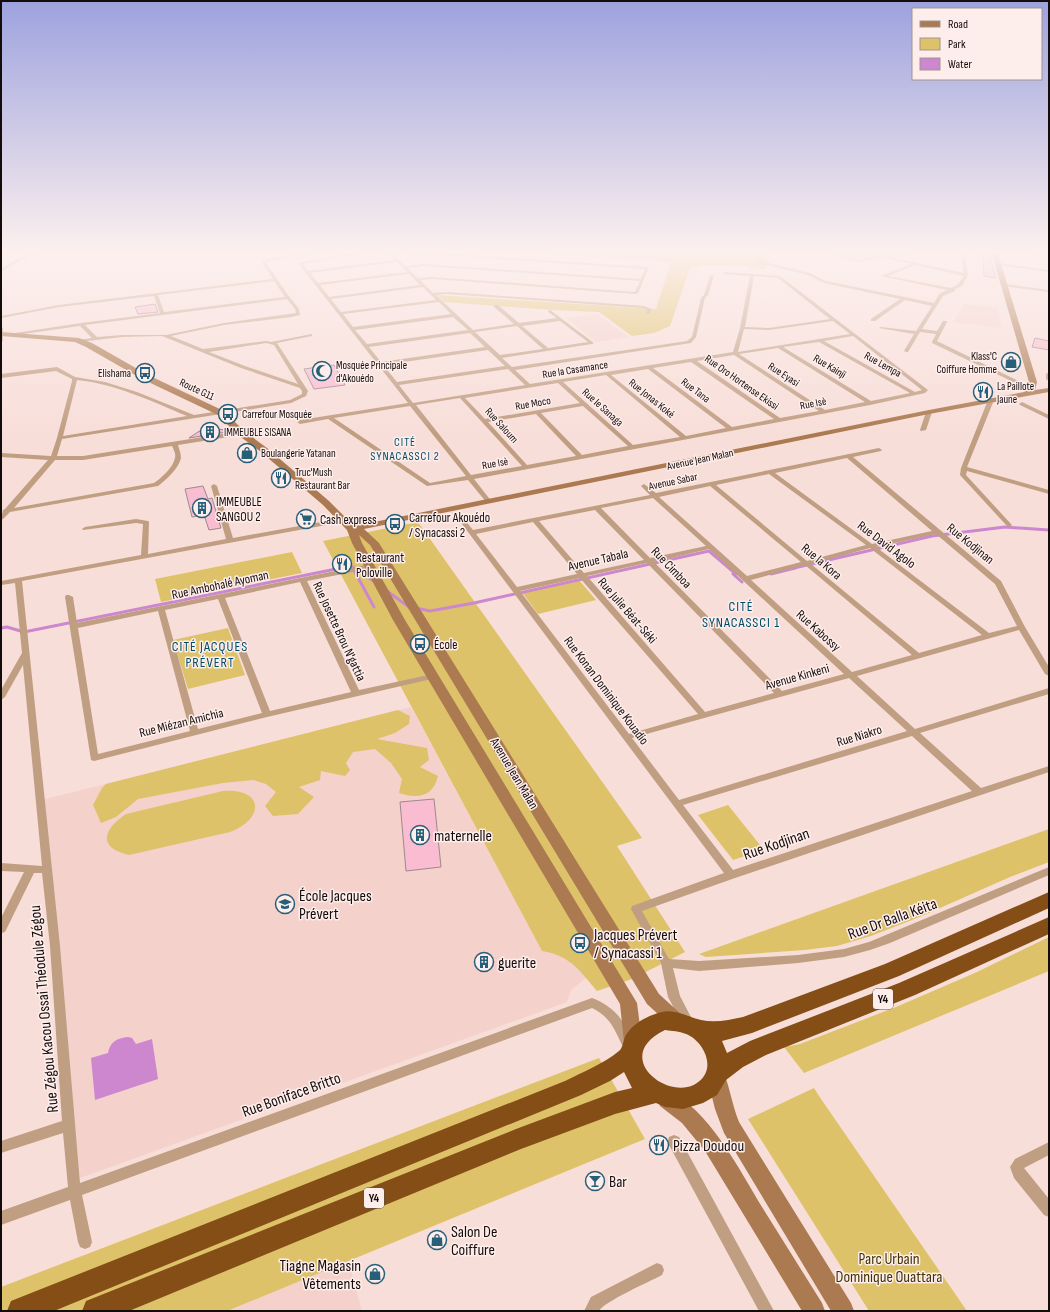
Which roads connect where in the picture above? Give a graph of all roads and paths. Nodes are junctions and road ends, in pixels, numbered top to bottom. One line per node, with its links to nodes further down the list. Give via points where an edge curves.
1 (26, 312): 17 (street)
2 (176, 312): 15 (street)
3 (298, 312): 33 (street, via 292,316 224,324)
4 (346, 312): 14 (street)
5 (452, 312): 16 (street)
6 (503, 312): 23 (street)
7 (553, 312): 18 (street)
8 (700, 312): 49 (street, via 694,337 689,342)
9 (745, 312): 24 (street)
10 (823, 312): 19 (street)
11 (884, 312): 20 (street)
12 (930, 312): 28 (street)
13 (1013, 312): 59 (main road, via 1033,382)
14 (340, 313): 26 (street)
15 (162, 314): 22 (street)
16 (455, 315): 26 (street); 27 (street)
17 (1, 317)
18 (562, 319): 23 (street); 41 (street, via 592,343)
19 (833, 320): 24 (street, via 775,329); 32 (street)
20 (873, 320)
21 (945, 322): 29 (street)
22 (82, 324): 30 (street); 34 (street)
23 (518, 325): 27 (street); 41 (street)
24 (742, 328): 44 (street)
25 (881, 328): 28 (street)
26 (352, 329): 38 (street)
27 (471, 331): 38 (street); 40 (street)
28 (918, 332): 29 (street); 43 (street)
29 (938, 333): 59 (street, via 934,342)
30 (3, 334): 35 (main road, Route G11)
31 (310, 335): 37 (street)
32 (853, 335): 36 (street, Rue la Casamance); 61 (street, via 924,390)
33 (166, 336): 34 (street, via 150,334); 42 (street)
34 (96, 339): 35 (street)
35 (79, 341): 71 (main road, Route G11, via 145,377)
36 (820, 341): 39 (street, Rue la Casamance); 61 (street, Rue Lempa)
37 (273, 342): 42 (street); 57 (street)
38 (366, 346): 47 (street)
39 (779, 347): 44 (street, Rue la Casamance); 64 (street, Rue Kainji)
40 (489, 348): 45 (street); 47 (street)
41 (547, 350): 45 (street)
42 (203, 351): 57 (street)
43 (906, 351)
44 (735, 354): 46 (street, Rue la Casamance); 68 (street, Rue Eyasi)
45 (498, 357): 49 (street)
46 (693, 361): 48 (street, Rue la Casamance); 75 (street, Rue Oro Hortense Ekissi)
47 (380, 364): 56 (street)
48 (650, 367): 50 (street, Rue la Casamance); 78 (street, Rue Tana)
49 (510, 368): 56 (street); 58 (street)
50 (607, 374): 55 (street, Rue la Casamance); 81 (street, Rue Jonas Koké)
51 (1049, 374): 54 (street)
52 (1, 376): 53 (street, via 58,370)
53 (74, 378): 72 (street, via 85,378 135,393); 82 (street)
54 (1049, 379)
55 (559, 381): 58 (street, Rue la Casamance); 66 (street, Rue le Sanaga)
56 (396, 384): 65 (street)
57 (300, 386): 71 (street, via 305,391 304,395 291,401)
58 (529, 386): 62 (street, Rue la Casamance)
59 (1029, 391): 60 (main road, Avenue Jean Malan); 63 (main road, Avenue Jean Malan)
60 (1048, 391)
61 (915, 394): 64 (street, Rue Isè)
62 (461, 396): 65 (street, Rue la Casamance); 76 (street, Rue Saloum)
63 (991, 400): 70 (main road, Avenue Jean Malan); 91 (street)
64 (870, 403): 68 (street, Rue Isè)
65 (412, 404): 73 (street, Rue la Casamance); 93 (street)
66 (585, 404): 69 (street, Rue Moco); 84 (street, Rue le Sanaga)
67 (1022, 404): 74 (street)
68 (823, 411): 75 (street, Rue Isè)
69 (537, 412): 76 (street, Rue Moco); 88 (street)
70 (929, 412): 79 (street); 99 (main road, Avenue Jean Malan)
71 (221, 413): 72 (street); 80 (main road, Route G11)
72 (195, 417): 82 (street)
73 (328, 417): 77 (street, Rue la Casamance); 93 (street, Rue Isè, via 429,485)
74 (1049, 417)
75 (779, 420): 78 (street, Rue Isè)
76 (485, 421): 90 (street, Rue Saloum)
77 (300, 422)
78 (731, 429): 81 (street, Rue Isè)
79 (923, 430)
80 (241, 434): 83 (street); 105 (main road, Route G11, via 321,499)
81 (684, 437): 84 (street, Rue Isè)
82 (60, 438): 89 (street)
83 (175, 444): 89 (street, via 82,458); 101 (street, via 177,461 162,482 156,485)
84 (632, 447): 88 (street, Rue Isè)
85 (880, 450): 87 (street, Avenue Sabar)
86 (3, 454): 89 (street)
87 (848, 456): 92 (street, Avenue Sabar); 108 (street, Rue Kodjinan)
88 (581, 457): 90 (street, Rue Isè)
89 (53, 458): 101 (street)
90 (526, 467): 93 (street, Rue Isè)
91 (964, 468): 97 (street); 106 (street, via 963,475)
92 (770, 472): 94 (street, Avenue Sabar); 111 (street, Rue David Agolo)
93 (469, 478): 99 (street)
94 (711, 484): 98 (street, Avenue Sabar); 115 (street, Rue la Kora)
95 (214, 486): 110 (street)
96 (644, 486): 98 (street, Rue Kabossy)
97 (1049, 492)
98 (654, 496): 100 (street, Avenue Sabar); 112 (street, Rue Kabossy)
99 (489, 502): 105 (main road, Avenue Jean Malan)
100 (596, 507): 104 (street, Avenue Sabar); 114 (street, Rue Cimboa)
101 (3, 511): 102 (street)
102 (1, 518)
103 (462, 520): 109 (street, Rue Konan Dominique Kouadio)
104 (534, 520): 109 (street, Avenue Sabar); 117 (street, Rue Julie Béat-Séki)
105 (348, 525): 110 (street); 116 (main road, Avenue Jean Malan); 155 (main road, Avenue Jean Malan, via 362,532 374,543 653,999)
106 (1008, 525)
107 (85, 530): 113 (street, via 136,521 146,522)
108 (936, 532): 111 (street); 127 (street, Rue Kodjinan, via 998,583)
109 (471, 533): 122 (street, Rue Konan Dominique Kouadio)
110 (230, 541): 113 (street)
111 (871, 546): 115 (street); 128 (street, Rue David Agolo)
112 (710, 547): 114 (street, Avenue Tabala); 118 (street, Rue Kabossy)
113 (144, 557): 119 (street)
114 (648, 560): 117 (street, Avenue Tabala); 136 (street, Rue Cimboa)
115 (806, 563): 118 (street); 130 (street, Rue la Kora)
116 (370, 566): 120 (street, Rue Ambohalé Ayoman); 133 (main road, Avenue Jean Malan)
117 (582, 576): 122 (street, Avenue Tabala); 139 (street, Rue Julie Béat-Séki)
118 (745, 579): 132 (street, Rue Kabossy)
119 (18, 580): 121 (street); 129 (street, Rue Zégou Kacou Ossai Théodule Zégou)
120 (303, 580): 123 (street, Rue Ambohalé Ayoman); 135 (street, Rue Josette Brou N'gattia)
121 (1, 583)
122 (515, 590): 142 (street, Rue Konan Dominique Kouadio)
123 (221, 596): 125 (street, Rue Ambohalé Ayoman); 138 (street)
124 (69, 597): 126 (street, Rue Miézan Amichia)
125 (161, 609): 126 (street, Rue Ambohalé Ayoman); 140 (street)
126 (75, 626): 140 (street, Rue Miézan Amichia, via 94,758)
127 (1021, 627): 128 (street, Avenue Kinkeni); 131 (street, Rue Kodjinan)
128 (988, 636): 130 (street, Avenue Kinkeni)
129 (26, 653): 137 (street); 148 (street, Rue Zégou Kacou Ossai Théodule Zégou)
130 (918, 656): 132 (street, Avenue Kinkeni)
131 (1049, 674)
132 (850, 675): 136 (street, Avenue Kinkeni); 141 (street, Rue Kabossy)
133 (433, 676): 135 (street, Rue Miézan Amichia); 156 (main road, Avenue Jean Malan, via 628,1003)
134 (1049, 691): 141 (street, Rue Niakro)
135 (356, 693): 138 (street, Rue Miézan Amichia)
136 (780, 694): 139 (street, Avenue Kinkeni)
137 (1, 697)
138 (267, 714): 140 (street, Rue Miézan Amichia)
139 (704, 716): 142 (street, Avenue Kinkeni)
140 (195, 732)
141 (913, 732): 144 (street, Rue Kabossy); 145 (street, Rue Niakro)
142 (626, 737): 145 (street, Rue Konan Dominique Kouadio)
143 (1049, 768): 144 (street, Rue Kodjinan)
144 (979, 792): 150 (street, Rue Kodjinan)
145 (677, 804): 150 (street, Rue Konan Dominique Kouadio)
146 (1, 867): 147 (street)
147 (31, 869): 148 (street); 153 (street)
148 (47, 870): 159 (street, Rue Zégou Kacou Ossai Théodule Zégou)
149 (1049, 870): 154 (street, Rue Dr Balla Kéita, via 870,946 844,953 699,966)
150 (731, 875): 154 (street, Rue Kodjinan, via 636,909)
151 (1049, 900): 155 (highway, Y4, via 892,970 744,1026 722,1031)
152 (1049, 925): 157 (highway, Y4, via 907,989 758,1048 735,1060)
153 (1, 929)
154 (666, 963): 155 (street, Rue Kodjinan, via 674,997)
155 (688, 1025): 156 (highway, via 663,1021 650,1025 640,1032); 157 (highway, via 706,1036 712,1044 717,1054)
156 (631, 1050): 158 (highway, via 632,1066 637,1076 644,1086); 163 (street, Rue Boniface Britto, via 619,1022 592,1002); 168 (highway, Y4, via 602,1074 573,1088)
157 (717, 1075): 158 (highway, via 701,1094 689,1098 675,1099); 173 (main road, via 724,1109 731,1127)
158 (658, 1094): 169 (highway, Y4, via 615,1103 516,1140); 172 (main road, via 679,1108 703,1131)
159 (69, 1125): 161 (street); 163 (street, Rue Zégou Kacou Ossai Théodule Zégou)
160 (674, 1141): 171 (street)
161 (1, 1147)
162 (1049, 1148): 164 (street, via 1020,1163 1018,1167 1019,1173)
163 (74, 1190): 165 (street, Rue Boniface Britto); 166 (street, Rue Zégou Kacou Ossai Théodule Zégou)
164 (1049, 1210)
165 (1, 1218)
166 (85, 1242)
167 (657, 1270): 170 (street, via 600,1299)
168 (21, 1311)
169 (96, 1311)
170 (591, 1311)
171 (767, 1311)
172 (814, 1311)
173 (843, 1311)

